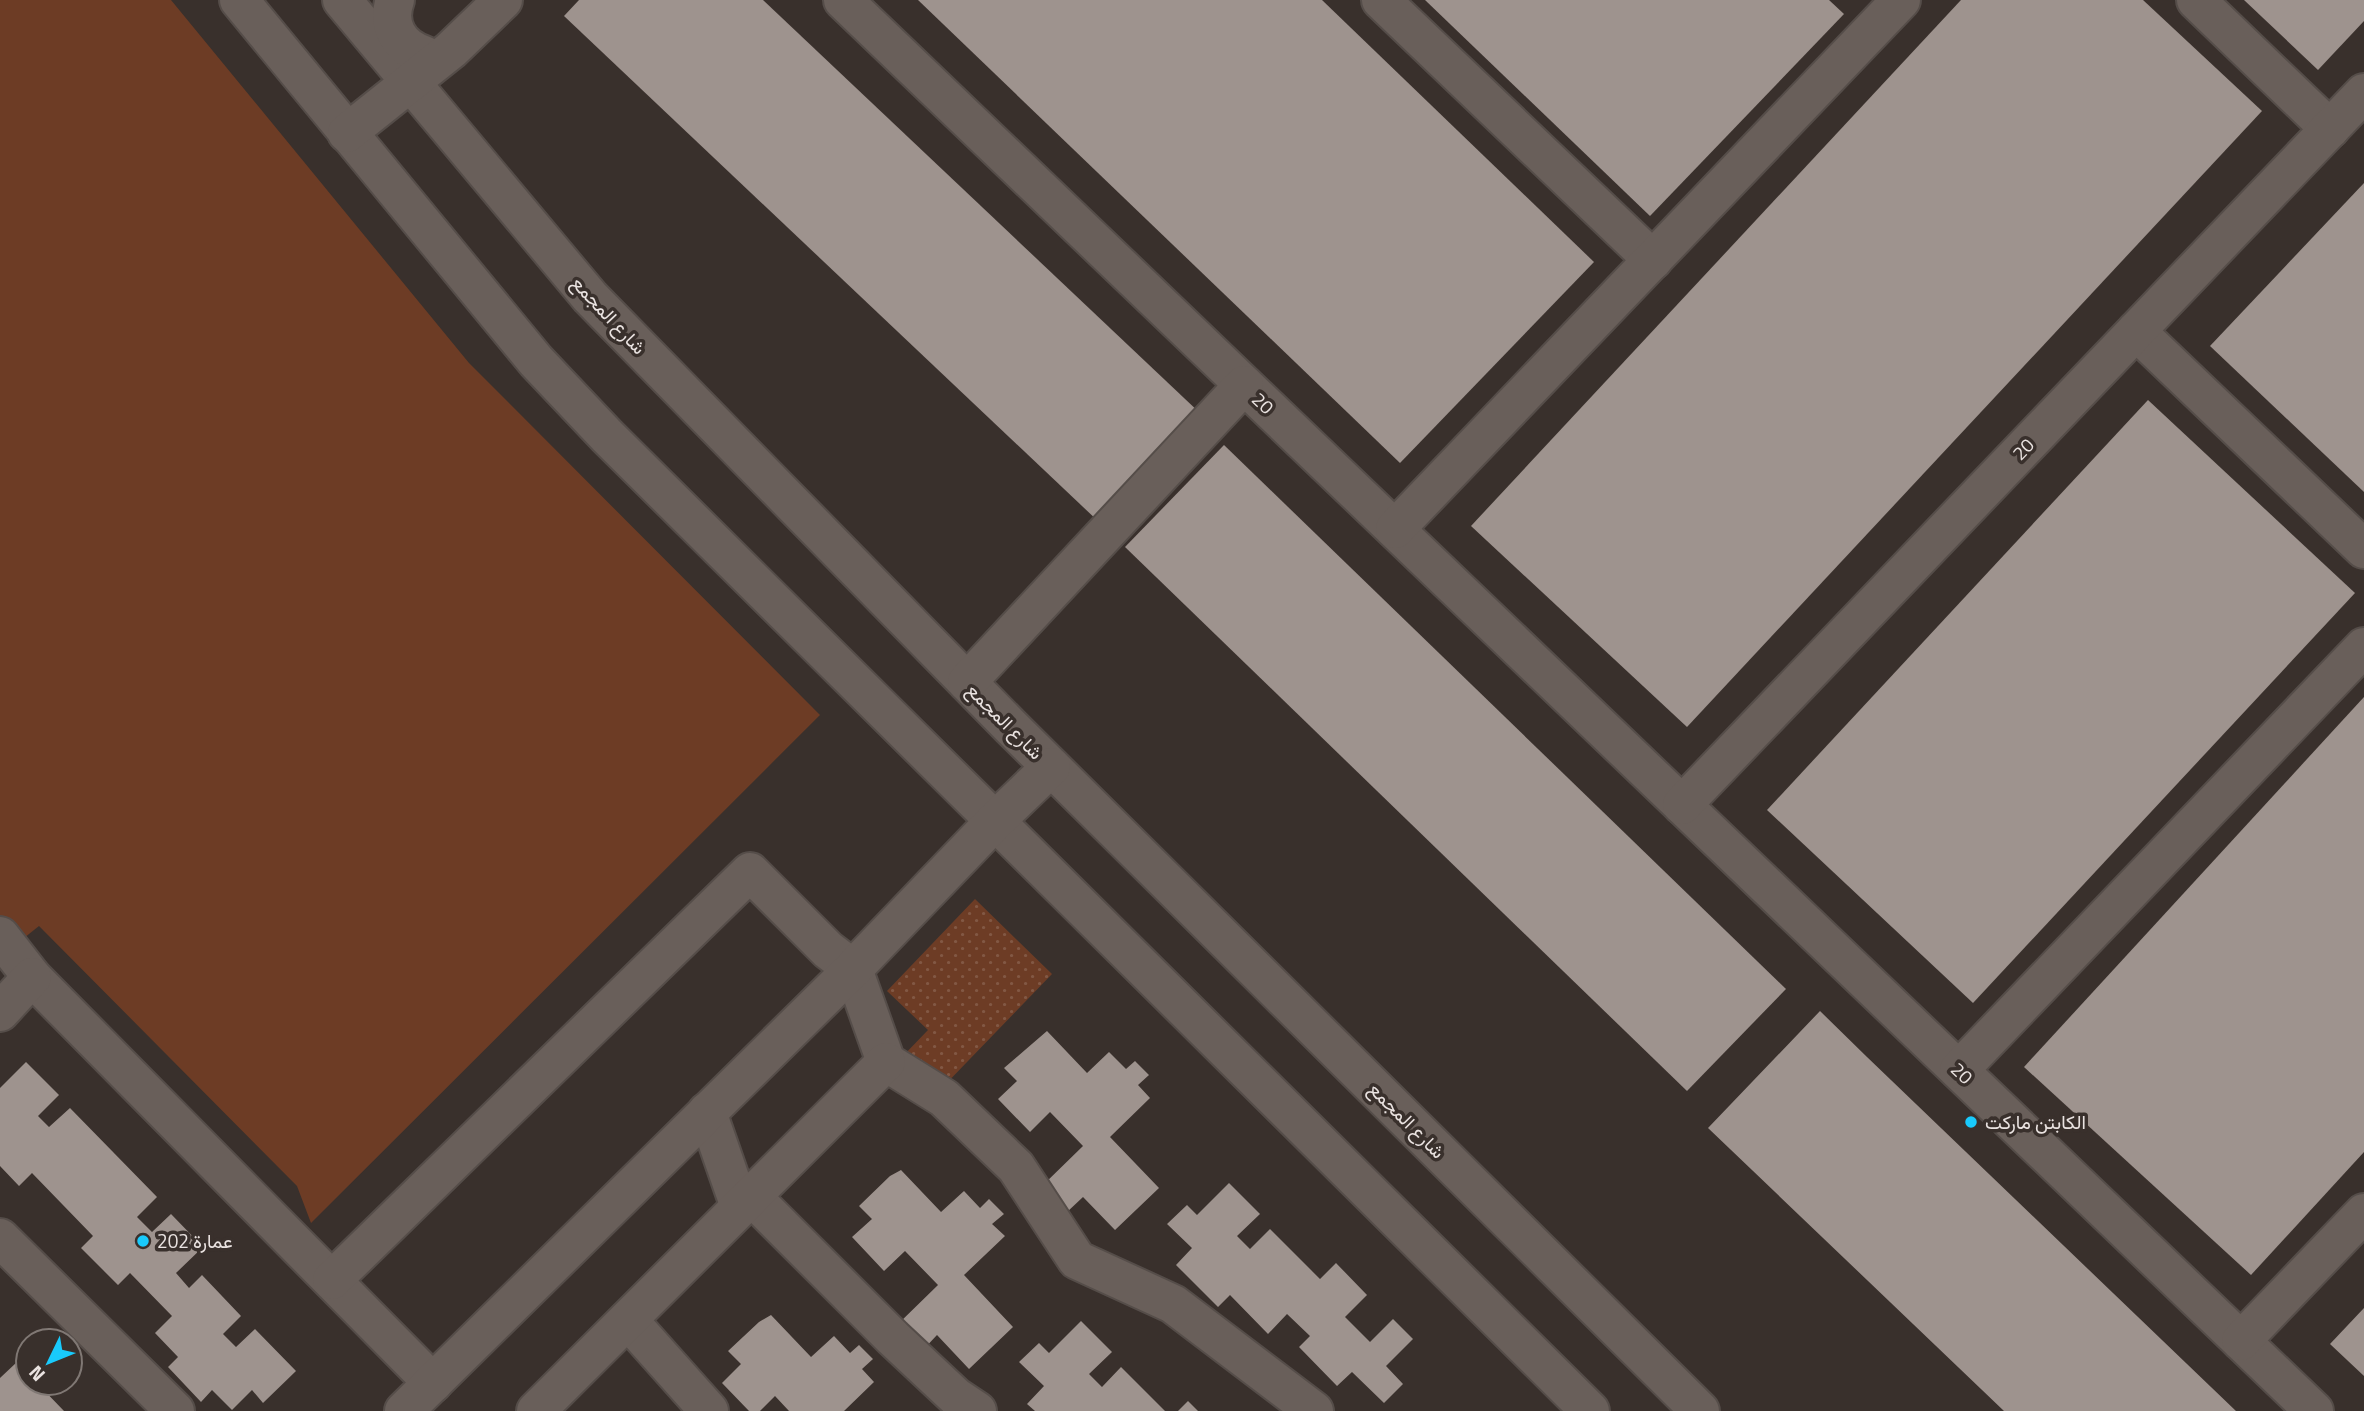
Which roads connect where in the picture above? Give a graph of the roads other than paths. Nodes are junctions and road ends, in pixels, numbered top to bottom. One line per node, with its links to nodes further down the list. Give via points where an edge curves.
1 (239, 0): 13 (street)
2 (394, 0): 8 (street); 9 (street, via 392,24 408,48 422,55)
3 (503, 0): 9 (street)
4 (843, 0): 16 (street, 20)
5 (1381, 0): 14 (street)
6 (2196, 0): 12 (street)
7 (1886, 5): 14 (street)
8 (354, 14): 10 (street, شارع المجمع)
9 (451, 50): 10 (street)
10 (409, 82): 13 (street); 20 (street, شارع المجمع, via 590,298)
11 (2364, 93): 12 (street, 20)
12 (2330, 129): 15 (street, 20)
13 (346, 133): 23 (street, via 545,371)
14 (1653, 260): 17 (street)
15 (2136, 331): 18 (street); 22 (street, 20)
16 (1244, 385): 17 (street, 20); 20 (street)
17 (1395, 529): 22 (street, 20)
18 (2364, 549)
19 (2364, 647): 29 (street)
20 (967, 682): 21 (street, شارع المجمع)
21 (1051, 767): 23 (street); 45 (street, شارع المجمع)
22 (1682, 805): 29 (street, 20)
23 (995, 821): 25 (street); 44 (street)
24 (0, 936): 26 (street)
25 (853, 969): 28 (street); 30 (street); 34 (street, via 750,872)
26 (32, 977): 27 (street); 34 (street)
27 (0, 1012)
28 (886, 1062): 31 (street); 43 (street, via 944,1098 1016,1167 1077,1260 1173,1304)
29 (1959, 1070): 36 (street, 20)
30 (707, 1112): 31 (street); 37 (street)
31 (746, 1202): 35 (street); 38 (street)
32 (2364, 1213): 36 (street)
33 (0, 1238): 39 (street)
34 (332, 1280): 37 (street)
35 (628, 1320): 41 (street); 42 (street)
36 (2241, 1341): 46 (street, 20)
37 (433, 1382): 40 (street)
38 (972, 1410)
39 (175, 1411)
40 (404, 1411)
41 (536, 1411)
42 (709, 1411)
43 (1314, 1411)
44 (1590, 1411)
45 (1699, 1411)
46 (2315, 1411)

